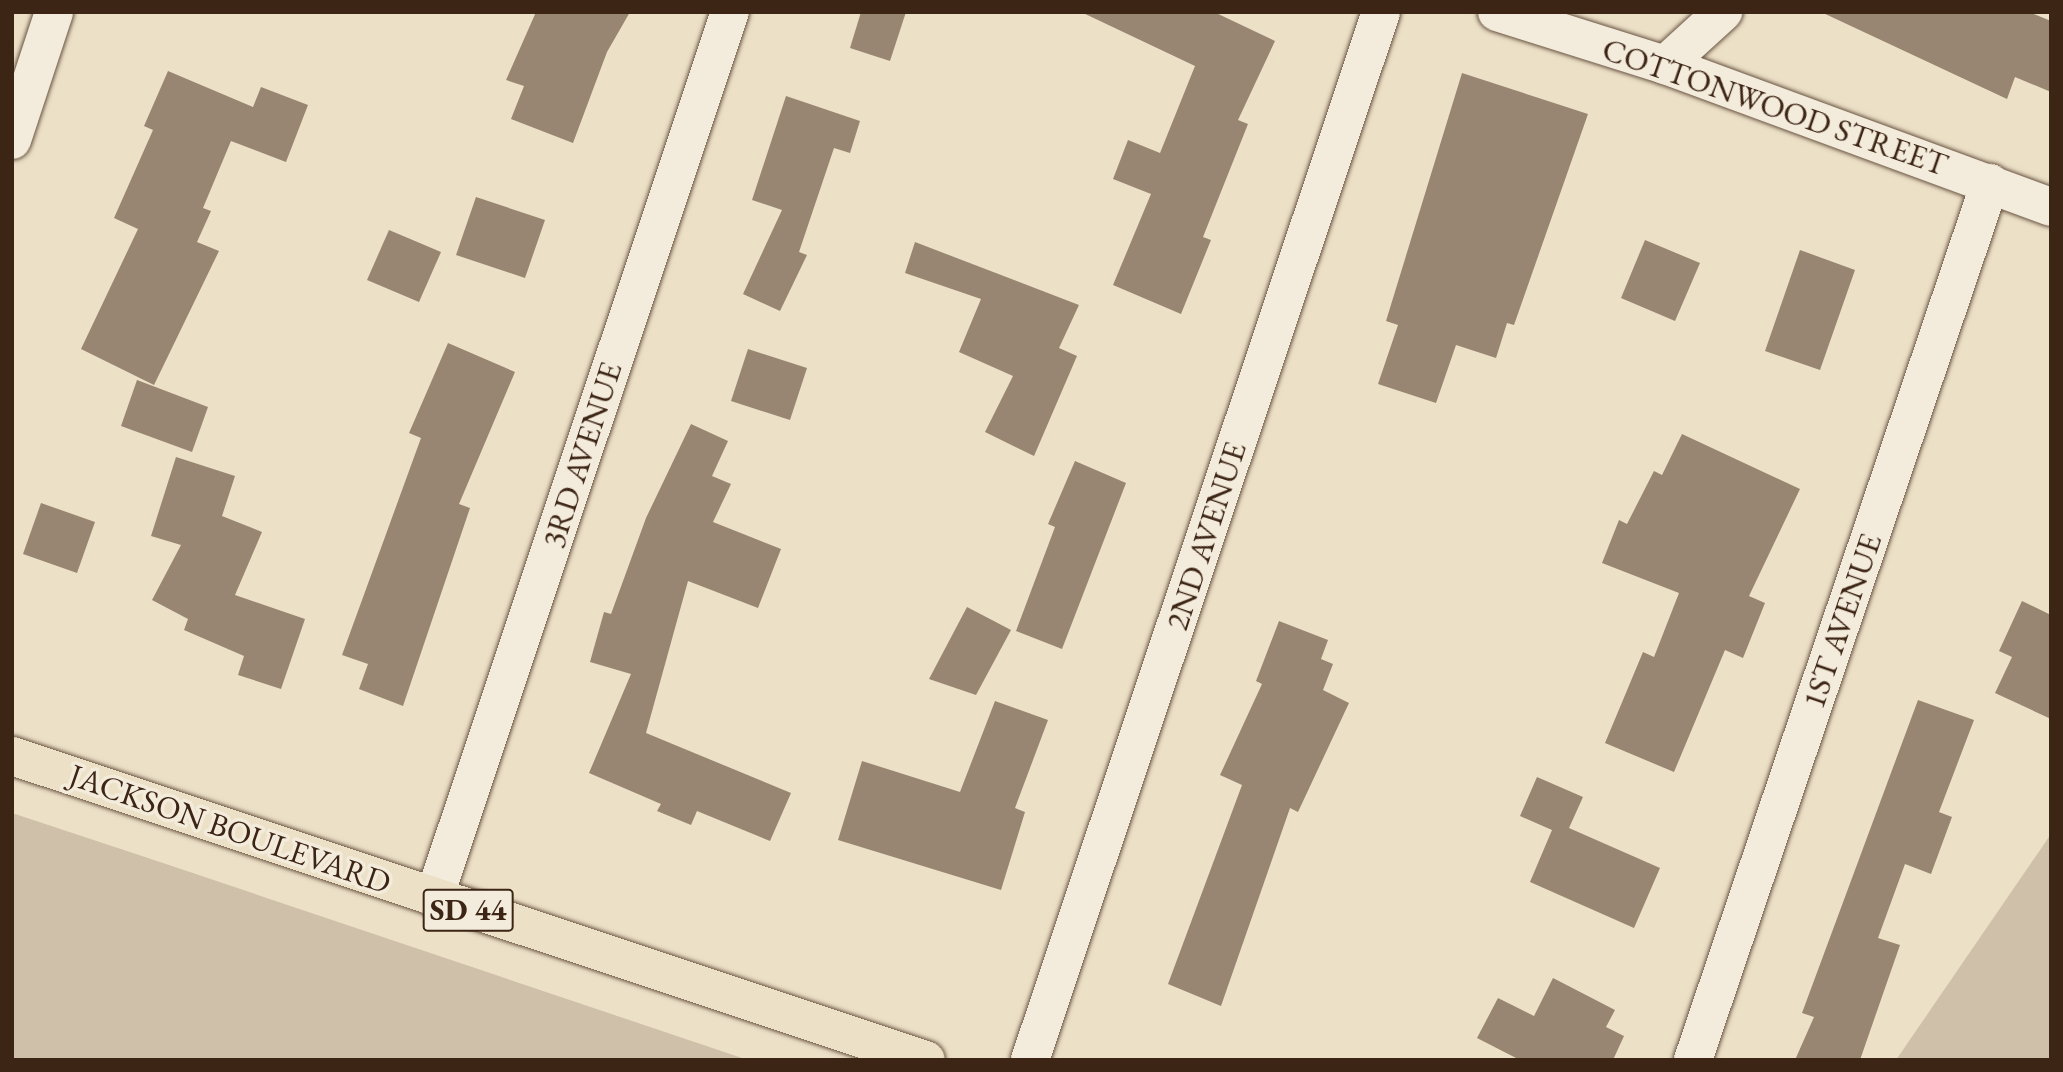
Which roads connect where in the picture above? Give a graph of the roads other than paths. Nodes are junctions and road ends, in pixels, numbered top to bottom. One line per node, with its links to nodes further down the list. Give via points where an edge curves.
1 (54, 12): 7 (street)
2 (730, 12): 11 (street, 3RD AVENUE)
3 (1381, 12): 13 (street, 2ND AVENUE)
4 (1497, 12): 6 (street, COTTONWOOD STREET)
5 (1723, 12): 6 (street)
6 (1665, 65): 8 (street, COTTONWOOD STREET)
7 (12, 140)
8 (1990, 183): 9 (street, COTTONWOOD STREET); 14 (street, 1ST AVENUE)
9 (2051, 206)
10 (12, 756): 11 (main road, JACKSON BOULEVARD / SD 44)
11 (434, 898): 12 (main road, JACKSON BOULEVARD / SD 44)
12 (926, 1060)
13 (1030, 1060)
14 (1693, 1060)

